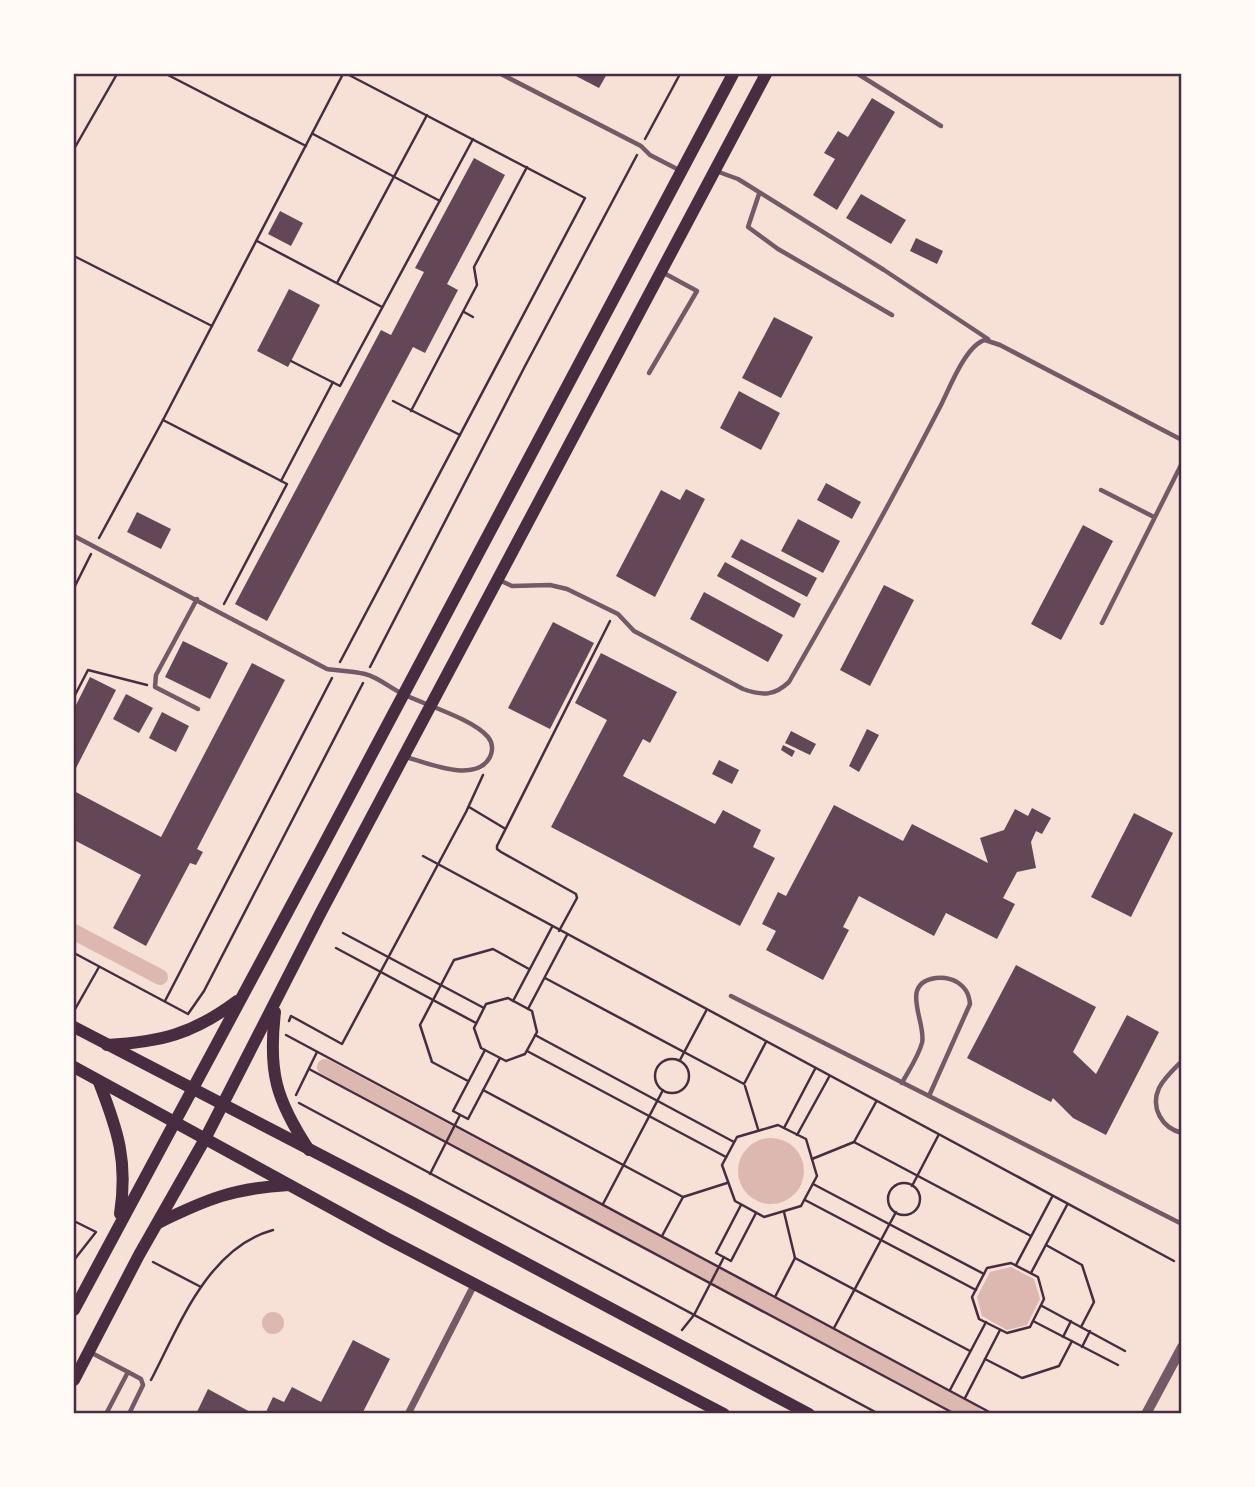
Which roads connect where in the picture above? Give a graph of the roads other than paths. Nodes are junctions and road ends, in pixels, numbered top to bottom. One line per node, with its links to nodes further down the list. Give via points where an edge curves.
1 (501, 74): 5 (lane)
2 (733, 74): 7 (main road)
3 (766, 74): 8 (main road)
4 (858, 74): 6 (lane)
5 (514, 76): 7 (lane)
6 (941, 126)
7 (681, 171): 22 (main road)
8 (715, 171): 9 (lane, via 738,179); 10 (main road)
9 (759, 194): 11 (lane, via 748,227); 12 (lane)
10 (662, 272): 13 (lane, via 697,291); 19 (main road)
11 (892, 315)
12 (990, 341): 14 (lane); 19 (lane, via 980,341 972,348 879,526 780,691 761,695 743,689 561,586 512,586)
13 (649, 373)
14 (1181, 440)
15 (1181, 463): 17 (lane)
16 (1101, 490): 17 (lane)
17 (1154, 517): 21 (lane)
18 (74, 536): 20 (lane)
19 (499, 579): 23 (main road)
20 (197, 599): 22 (lane, via 327,669 367,674); 24 (lane, via 156,675 155,687)
21 (1102, 623)
22 (403, 694): 23 (lane); 27 (main road)
23 (430, 706): 25 (main road); 25 (lane, via 475,726 489,738 489,759 476,769 456,771)
24 (198, 709)
25 (404, 756): 28 (main road)
26 (731, 996): 34 (lane)
27 (241, 999): 30 (main road, via 190,1031 149,1042); 35 (main road)
28 (276, 1004): 37 (main road); 41 (main road, via 274,1076 287,1114)
29 (74, 1027): 30 (main road)
30 (107, 1045): 35 (main road)
31 (1181, 1061): 39 (lane, via 1164,1080 1156,1100 1163,1122)
32 (74, 1067): 33 (main road)
33 (99, 1082): 38 (main road); 45 (main road, via 124,1162)
34 (902, 1083): 36 (lane); 36 (lane, via 922,1042 915,1004 918,992 929,979 954,979 964,987 970,1004)
35 (191, 1088): 37 (main road); 38 (main road)
36 (929, 1096): 44 (lane)
37 (223, 1105): 40 (main road); 41 (main road)
38 (173, 1122): 40 (main road); 45 (main road)
39 (1181, 1133)
40 (205, 1139): 42 (main road); 43 (main road)
41 (309, 1150): 56 (main road)
42 (289, 1185): 43 (main road, via 229,1193); 46 (main road)
43 (158, 1223): 49 (main road)
44 (1181, 1224)
45 (118, 1225): 47 (main road)
46 (475, 1283): 54 (street); 55 (main road)
47 (74, 1310)
48 (1181, 1347): 57 (street)
49 (89, 1351): 50 (lane); 51 (main road)
50 (128, 1372): 52 (lane); 53 (lane, via 143,1385)
51 (74, 1380)
52 (106, 1413)
53 (129, 1413)
54 (408, 1413)
55 (723, 1413)
56 (809, 1413)
57 (1146, 1413)

